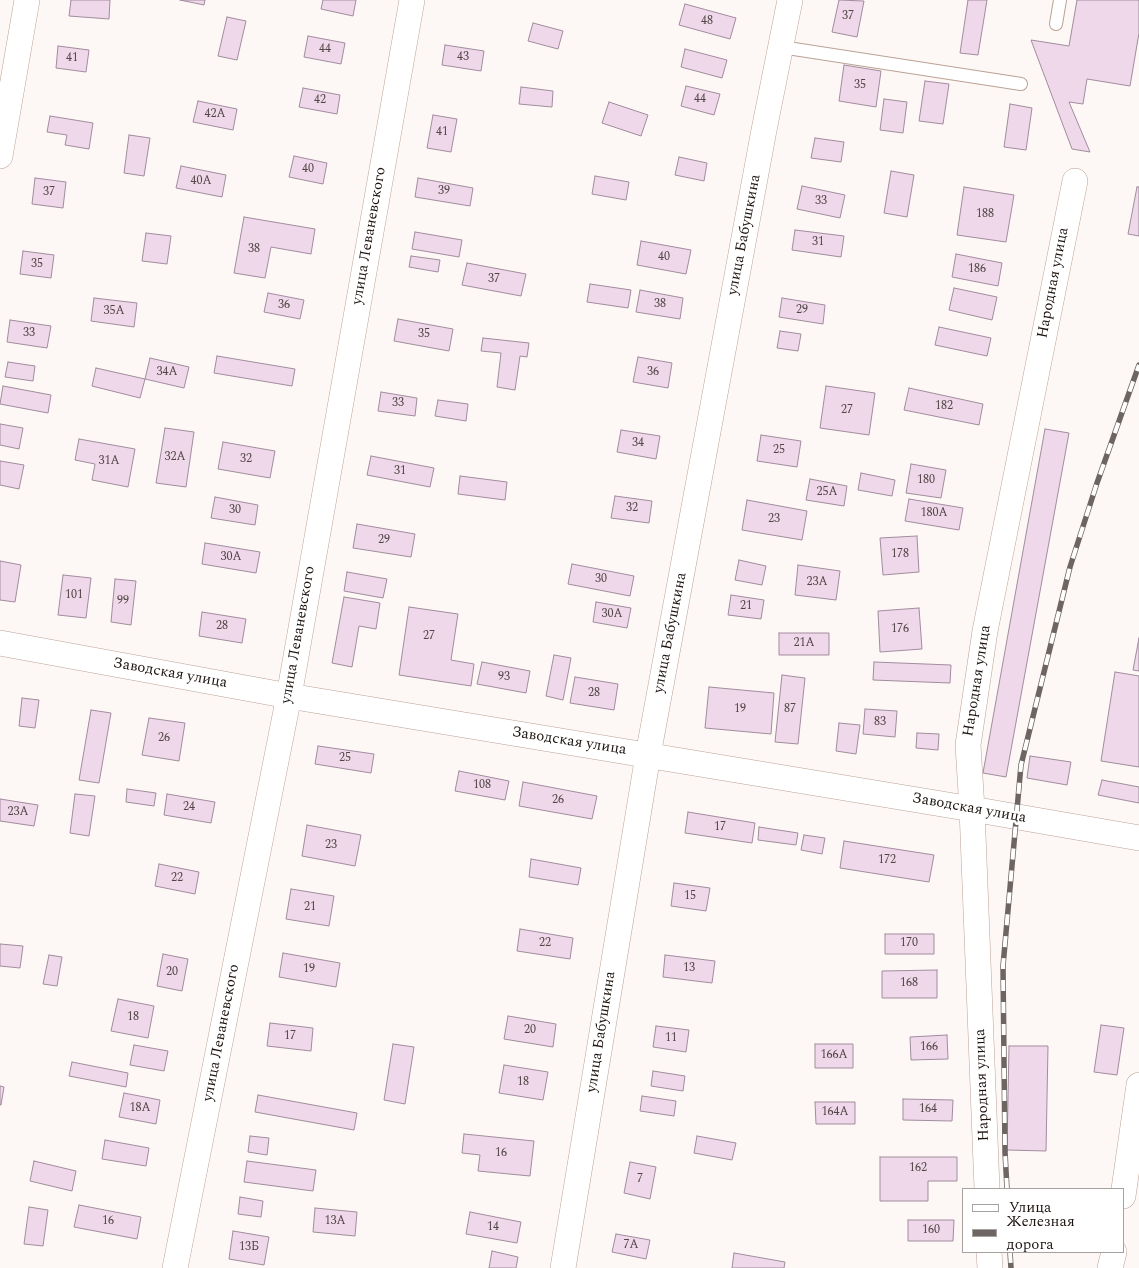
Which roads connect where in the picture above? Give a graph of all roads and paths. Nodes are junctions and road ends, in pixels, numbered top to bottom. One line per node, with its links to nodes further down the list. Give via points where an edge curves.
1 (27, 0): 8 (street)
2 (412, 0): 11 (street, улица Леваневского)
3 (790, 0): 6 (street, улица Бабушкина)
4 (1060, 0): 5 (lane)
5 (1056, 24)
6 (781, 47): 7 (lane); 12 (street, улица Бабушкина)
7 (1021, 84)
8 (0, 156)
9 (1074, 181): 13 (street, Народная улица, via 985,630 968,745)
10 (0, 643): 11 (street, Заводская улица)
11 (289, 696): 12 (street, Заводская улица); 20 (street, улица Леваневского)
12 (648, 755): 13 (street, Заводская улица); 21 (street, улица Бабушкина)
13 (972, 809): 14 (street, Заводская улица); 16 (street, Народная улица)
14 (1139, 838)
15 (1139, 1085): 17 (street)
16 (987, 1188)
17 (1124, 1189)
18 (989, 1253): 22 (street)
19 (1114, 1253): 23 (street)
20 (175, 1268)
21 (563, 1268)
22 (990, 1268)
23 (1110, 1268)

